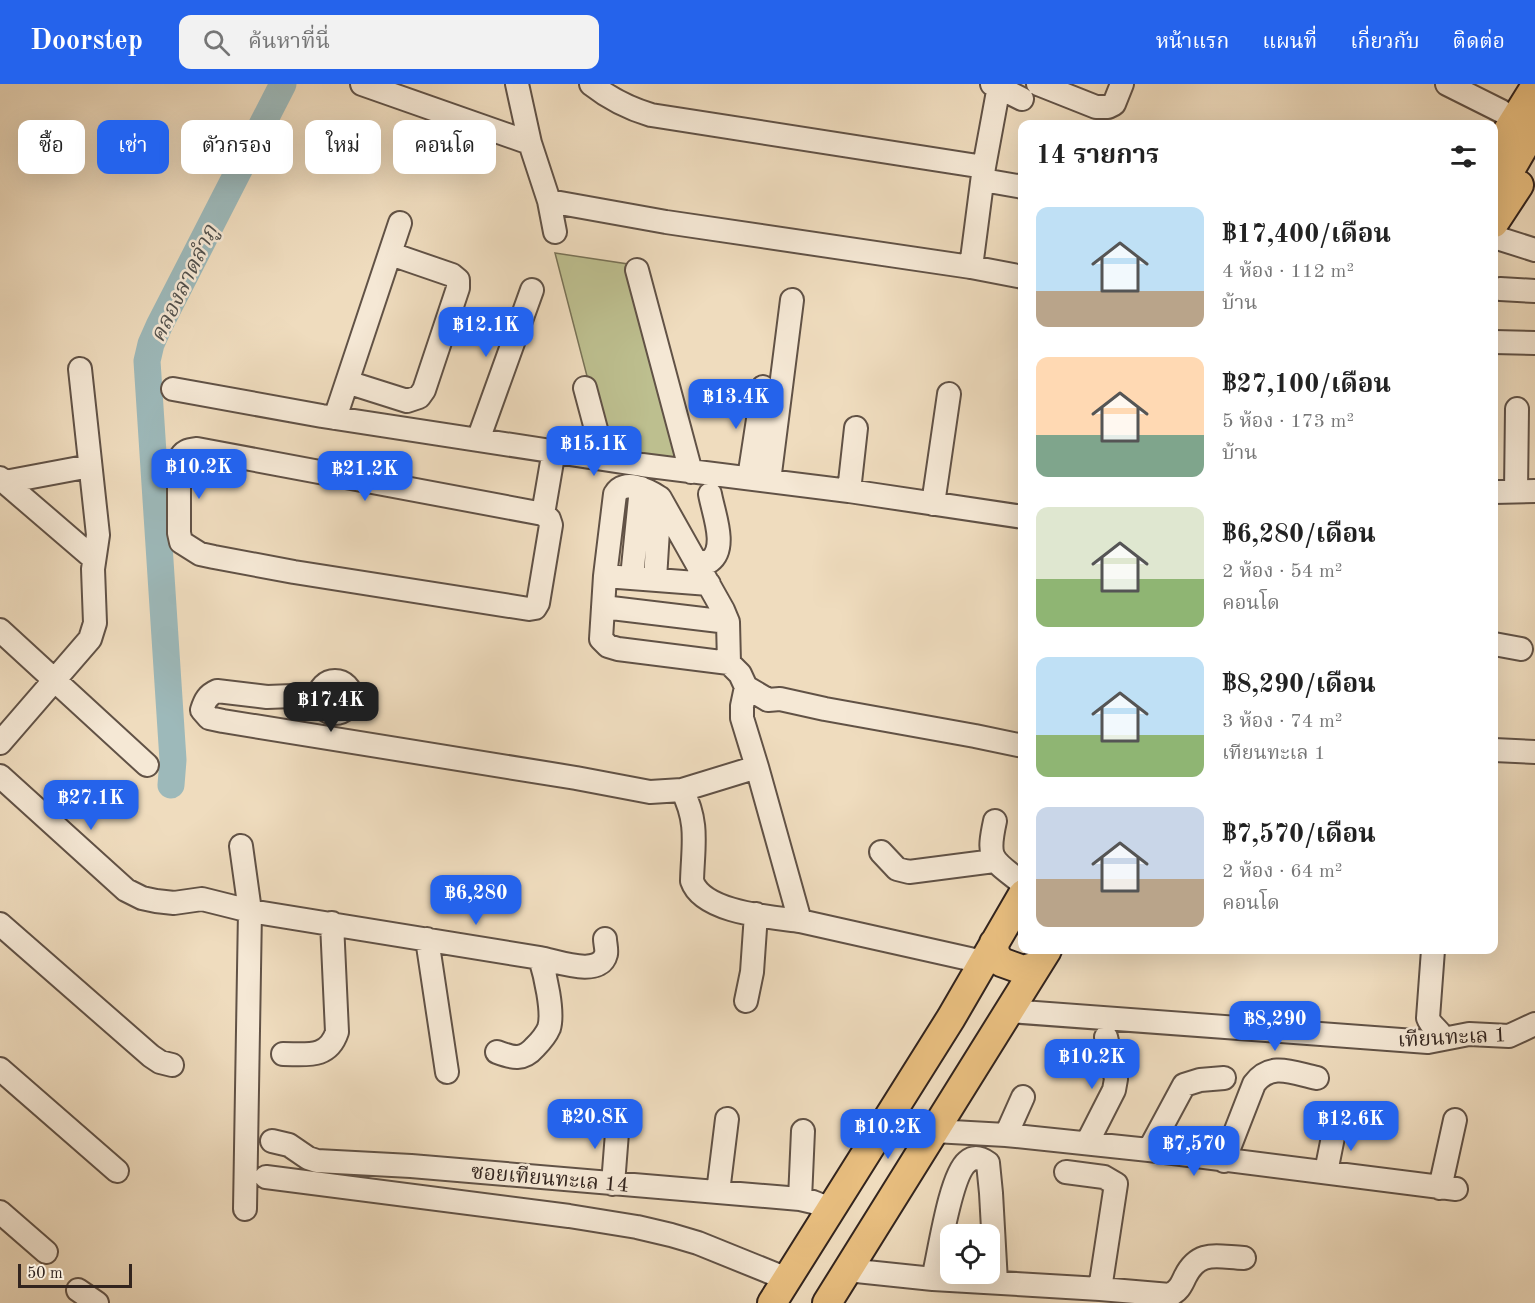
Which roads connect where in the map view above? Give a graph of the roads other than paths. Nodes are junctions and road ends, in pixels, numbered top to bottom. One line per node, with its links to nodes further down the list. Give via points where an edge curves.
1 (362, 84): 12 (street)
2 (517, 84): 12 (street)
3 (591, 84): 15 (street, via 619,103 651,115)
4 (1122, 84): 9 (street, via 1114,104 1102,108)
5 (1447, 84): 10 (street)
6 (1518, 84): 10 (main road)
7 (995, 85): 9 (street); 15 (street)
8 (1535, 87): 13 (main road)
9 (1030, 92)
10 (1496, 118)
11 (1535, 127): 17 (main road)
12 (531, 143): 18 (street)
13 (1498, 147)
14 (1535, 161): 19 (main road)
15 (984, 174): 16 (street); 25 (street)
16 (1018, 185)
17 (1498, 191)
18 (549, 201): 21 (street); 25 (street)
19 (1498, 217)
20 (399, 223): 24 (street)
21 (555, 232)
22 (1498, 238): 23 (street)
23 (1535, 250)
24 (391, 254): 35 (street); 35 (street, via 458,280 424,390 419,397 407,401)
25 (971, 267): 27 (street)
26 (637, 270): 47 (street)
27 (1018, 276)
28 (532, 290): 43 (street)
29 (1535, 291): 30 (street)
30 (1498, 294)
31 (792, 300): 48 (street)
32 (1498, 342): 33 (street)
33 (1535, 343)
34 (80, 369): 46 (street)
35 (347, 382): 41 (street)
36 (763, 387): 48 (street)
37 (585, 388): 45 (street)
38 (173, 389): 41 (street)
39 (949, 394): 54 (street)
40 (1517, 409): 51 (street)
41 (335, 418): 43 (street)
42 (856, 428): 50 (street)
43 (478, 440): 44 (street)
44 (554, 450): 45 (street); 55 (street)
45 (604, 459): 47 (street)
46 (90, 466): 49 (street); 59 (street, via 98,536)
47 (691, 472): 48 (street)
48 (759, 479): 50 (street)
49 (2, 480): 59 (street)
50 (849, 491): 54 (street)
51 (1515, 491)
52 (650, 493): 57 (street); 58 (street); 61 (street, via 618,488); 62 (street)
53 (710, 494): 60 (street, via 719,540 717,552 710,561)
54 (933, 504): 56 (street)
55 (543, 514): 55 (street, via 550,525 538,603 529,609 200,554 181,542 179,460 188,450 197,449)
56 (1018, 516)
57 (658, 534): 58 (street); 63 (street)
58 (683, 537): 60 (street)
59 (93, 558): 71 (street, via 93,632)
60 (698, 563): 64 (street)
61 (605, 576): 62 (street); 65 (street)
62 (632, 577): 63 (street)
63 (655, 579): 64 (street)
64 (709, 584): 66 (street)
65 (603, 607): 66 (street); 70 (street, via 601,639 608,646)
66 (728, 622): 70 (street)
67 (0, 630): 71 (street)
68 (1498, 645): 69 (street)
69 (1521, 649)
70 (738, 675): 74 (street, via 768,700 780,699); 78 (street, via 742,718)
71 (56, 680): 73 (street); 77 (street)
72 (319, 695): 80 (street, via 267,697 217,691 210,694 202,710 209,718 223,721 650,792)
73 (0, 743)
74 (1018, 745)
75 (1498, 750): 76 (street)
76 (1535, 752)
77 (147, 765)
78 (757, 767): 80 (street); 89 (street)
79 (0, 776): 87 (street, via 126,890 142,898 174,903 202,899)
80 (682, 790): 88 (street, via 694,820 694,888 704,898 730,909)
81 (995, 821): 84 (street, via 990,843)
82 (241, 846): 87 (street)
83 (881, 852): 84 (street, via 897,869 909,872)
84 (994, 861): 85 (street)
85 (1018, 880)
86 (1018, 903): 94 (main road)
87 (250, 911): 90 (street); 131 (street)
88 (756, 914): 89 (street); 98 (street)
89 (800, 921): 94 (street)
90 (332, 923): 92 (street); 106 (street, via 337,1032 334,1041 325,1051)
91 (0, 924): 107 (street, via 151,1056)
92 (427, 939): 96 (street); 109 (street)
93 (605, 939): 96 (street, via 606,954 599,964 589,968)
94 (989, 952): 97 (main road, via 1001,962 1023,970); 100 (main road)
95 (1433, 954): 103 (street, via 1428,1018)
96 (540, 958): 105 (street, via 551,1016 549,1028 527,1055 518,1059)
97 (1042, 958): 99 (main road)
98 (746, 1001)
99 (1008, 1011): 103 (street, เทียนทะเล 1, via 1350,1037 1428,1042); 104 (main road)
100 (951, 1018): 104 (main road, via 972,1018); 132 (main road)
101 (1535, 1024): 103 (street, เทียนทะเล 1, via 1509,1036)
102 (1106, 1037): 121 (street, via 1116,1079)
103 (1443, 1039)
104 (989, 1042): 118 (main road)
105 (497, 1052)
106 (283, 1054)
107 (172, 1065)
108 (0, 1069): 124 (street)
109 (447, 1072)
110 (1317, 1077): 123 (street, via 1276,1070 1262,1074 1254,1084)
111 (1224, 1078): 122 (street, via 1184,1085)
112 (1023, 1096): 119 (street)
113 (727, 1119): 129 (street)
114 (618, 1120): 128 (street)
115 (1455, 1120): 126 (street, via 1448,1189)
116 (1336, 1122): 126 (street)
117 (803, 1131): 130 (street)
118 (934, 1131): 119 (street); 139 (main road)
119 (1006, 1135): 121 (street)
120 (272, 1141): 128 (street, ซอยเทียนทะเล 14, via 289,1145 317,1161)
121 (1087, 1143): 122 (street)
122 (1149, 1150): 123 (street)
123 (1224, 1161): 126 (street)
124 (117, 1171)
125 (1066, 1172): 144 (street, via 1104,1177 1116,1184)
126 (1326, 1172)
127 (266, 1177): 140 (street, via 637,1227 698,1243)
128 (613, 1184): 129 (street, ซอยเทียนทะเล 14)
129 (718, 1192): 130 (street, ซอยเทียนทะเล 14)
130 (800, 1199): 132 (street, ซอยเทียนทะเล 14)
131 (245, 1209)
132 (831, 1209): 140 (main road)
133 (0, 1212): 137 (street)
134 (945, 1224): 135 (street, via 961,1170 975,1158 988,1163)
135 (993, 1224)
136 (940, 1247): 141 (street)
137 (46, 1252)
138 (1244, 1258): 144 (street, via 1198,1260 1191,1265 1178,1291 1170,1295)
139 (847, 1270): 141 (street); 148 (main road)
140 (787, 1279): 147 (main road)
141 (933, 1279): 142 (street)
142 (940, 1279)
143 (1000, 1282): 144 (street)
144 (1100, 1289)
145 (78, 1290): 146 (street)
146 (97, 1303)
147 (772, 1303)
148 (827, 1303)

